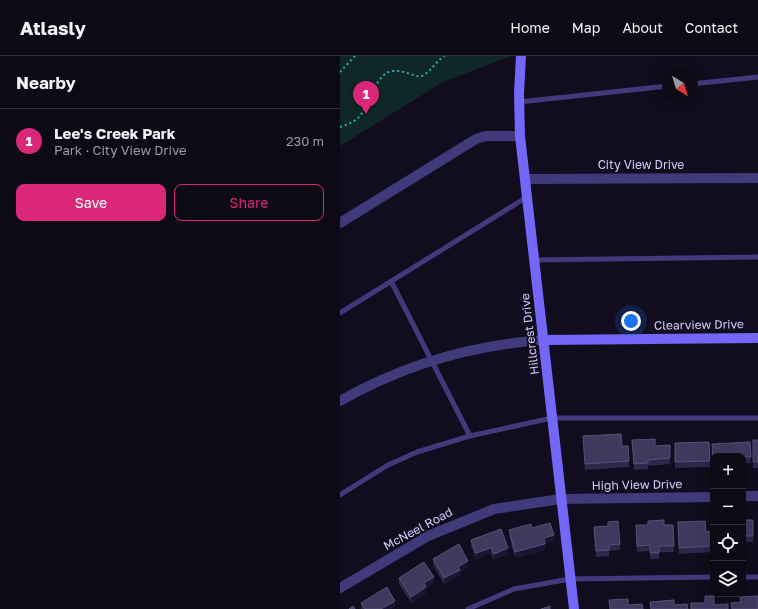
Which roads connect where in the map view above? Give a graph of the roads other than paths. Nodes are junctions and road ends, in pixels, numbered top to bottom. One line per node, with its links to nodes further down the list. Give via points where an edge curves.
1 (521, 56): 5 (street, Hillcrest Drive)
2 (758, 77): 3 (lane)
3 (698, 83)
4 (662, 87): 5 (lane)
5 (519, 102): 6 (street, Hillcrest Drive)
6 (520, 136): 8 (street, Hillcrest Drive); 10 (street, via 486,136 476,139)
7 (758, 178): 8 (street, City View Drive)
8 (525, 179): 9 (street, Hillcrest Drive)
9 (527, 196): 12 (street, Hillcrest Drive); 13 (lane)
10 (340, 223)
11 (758, 257): 12 (lane)
12 (534, 260): 16 (street, Hillcrest Drive)
13 (391, 281): 14 (lane); 17 (lane)
14 (340, 313)
15 (758, 338): 16 (street, Clearview Drive)
16 (544, 340): 17 (street, via 509,342 463,351); 19 (street, Hillcrest Drive)
17 (432, 361): 18 (street, via 373,382); 21 (lane)
18 (340, 401)
19 (552, 418): 20 (lane); 21 (lane); 26 (street, Hillcrest Drive)
20 (758, 418)
21 (470, 436): 22 (lane, via 417,452 388,465)
22 (340, 495)
23 (710, 496): 26 (street, High View Drive)
24 (746, 496): 25 (street)
25 (758, 496)
26 (562, 499): 30 (street, Hillcrest Drive); 31 (street, McNeel Road, via 524,503 470,517 428,536)
27 (710, 577): 30 (lane)
28 (746, 577): 29 (lane)
29 (758, 577)
30 (570, 579): 32 (lane, via 514,589); 33 (street, Hillcrest Drive)
31 (340, 588)
32 (468, 609)
33 (574, 609)

